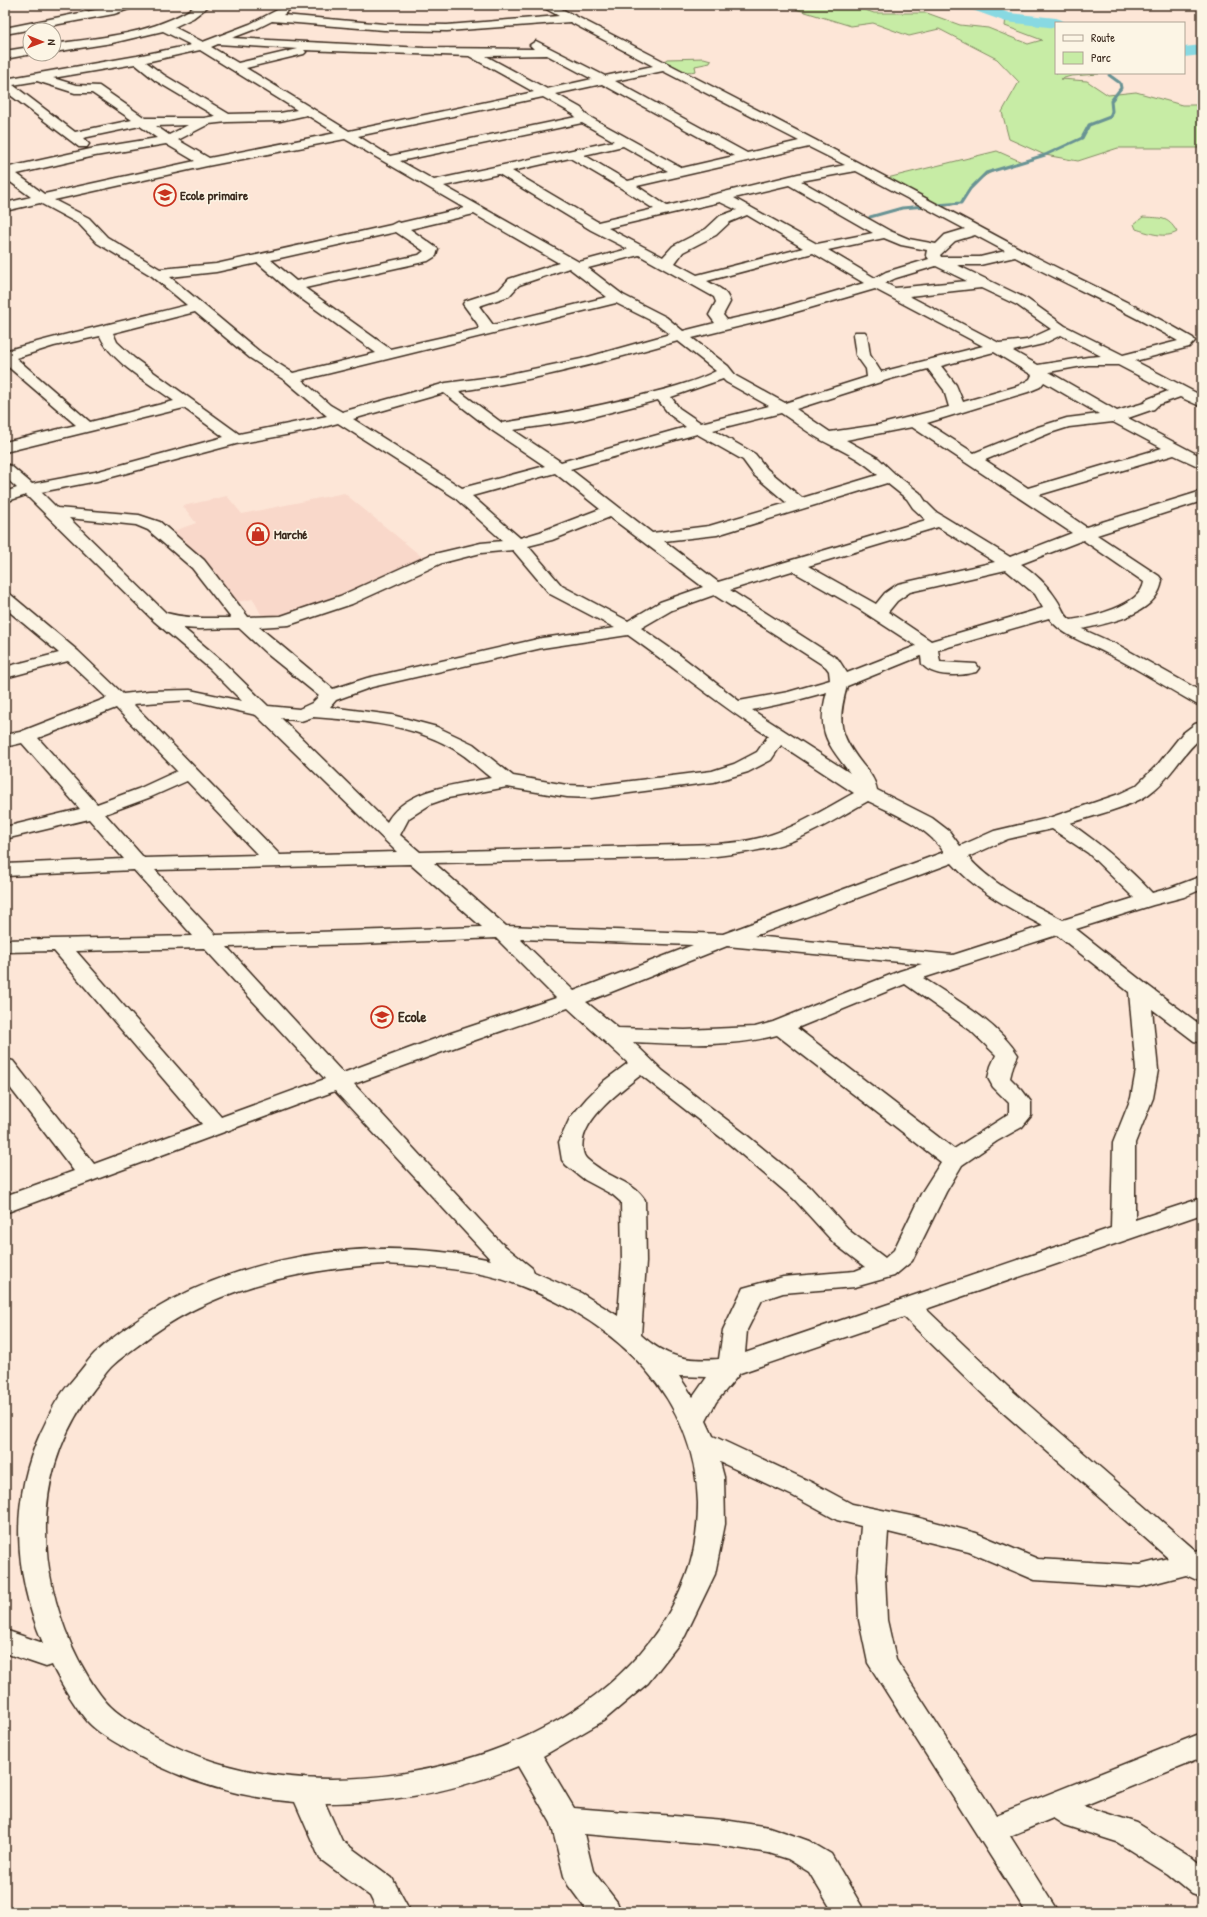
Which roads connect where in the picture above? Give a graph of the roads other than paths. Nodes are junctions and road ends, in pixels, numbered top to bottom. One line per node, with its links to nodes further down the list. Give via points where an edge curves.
1 (131, 5): 6 (street)
2 (204, 5): 10 (street, via 195,12)
3 (292, 5): 7 (street)
4 (545, 5): 8 (street)
5 (73, 7): 6 (street)
6 (100, 14): 12 (street)
7 (270, 17): 11 (street, via 384,27); 14 (street)
8 (571, 19): 9 (street); 25 (street)
9 (497, 25): 11 (street); 21 (street)
10 (163, 26): 13 (street); 15 (street)
11 (447, 28): 20 (street)
12 (5, 31)
13 (111, 40): 16 (street); 19 (street)
14 (218, 41): 15 (street); 17 (street)
15 (202, 46): 19 (street); 24 (street)
16 (62, 47)
17 (323, 47): 20 (street); 24 (street)
18 (22, 52): 22 (street)
19 (175, 52): 23 (street)
20 (470, 52): 21 (street); 29 (street)
21 (548, 52): 27 (street)
22 (5, 55)
23 (137, 60): 26 (street); 31 (street, via 160,78)
24 (236, 67): 30 (street)
25 (663, 67): 27 (street); 40 (street)
26 (38, 77): 28 (street); 34 (street, via 75,89 95,89)
27 (603, 80): 29 (street); 45 (street)
28 (5, 84): 36 (street)
29 (544, 94): 32 (street, via 578,112); 35 (street)
30 (310, 111): 31 (street, via 280,116); 35 (street)
31 (227, 118): 33 (street)
32 (584, 119): 37 (street); 39 (street)
33 (206, 121): 34 (street); 38 (street)
34 (142, 122): 36 (street); 38 (street)
35 (348, 134): 46 (street); 47 (street)
36 (72, 136): 42 (street)
37 (491, 139): 41 (street); 46 (street)
38 (168, 140): 42 (street); 47 (street)
39 (624, 142): 44 (street); 52 (street)
40 (808, 143): 45 (street); 49 (street)
41 (505, 147)
42 (95, 152): 51 (street)
43 (518, 154): 48 (street)
44 (571, 154): 48 (street); 55 (street)
45 (745, 157): 52 (street)
46 (388, 160): 54 (street)
47 (207, 162): 57 (street)
48 (532, 162): 50 (street)
49 (858, 167): 53 (street); 64 (street)
50 (500, 169): 54 (street); 63 (street)
51 (6, 172): 57 (street)
52 (679, 172): 55 (street)
53 (791, 181): 56 (street); 65 (street)
54 (431, 184): 59 (street)
55 (626, 185): 60 (street)
56 (721, 197): 60 (street); 61 (street)
57 (40, 198): 58 (street); 73 (street, via 84,221 102,240)
58 (5, 207)
59 (475, 210): 62 (street); 72 (street)
60 (665, 210): 63 (street)
61 (748, 210): 66 (street); 71 (street, via 725,219 711,232 678,249 670,256)
62 (397, 226): 70 (street); 77 (street, via 431,249 431,253 423,258)
63 (596, 227): 67 (street)
64 (977, 230): 68 (street); 69 (street, via 950,238)
65 (885, 234): 66 (street); 69 (street, via 906,242 928,245 932,247)
66 (814, 249): 74 (street); 75 (street)
67 (642, 250): 71 (street); 72 (street)
68 (1018, 252): 69 (street, via 980,261); 90 (street, via 1188,341)
69 (936, 256): 75 (street); 76 (street)
70 (259, 257): 73 (street, via 216,268); 77 (street)
71 (667, 264): 74 (street)
72 (573, 266): 79 (street); 83 (street, via 514,282 504,293 470,304)
73 (157, 274): 80 (street)
74 (694, 280): 81 (street, via 721,295 723,302 716,315)
75 (876, 284): 78 (street); 81 (street)
76 (985, 284): 78 (street); 82 (street, via 1030,306)
77 (293, 286): 88 (street)
78 (892, 293): 87 (street)
79 (618, 298): 83 (street); 85 (street, via 661,320)
80 (198, 307): 84 (street); 94 (street, via 255,355)
81 (724, 326): 85 (street)
82 (1060, 329): 87 (street, via 1054,334 1025,344); 90 (street)
83 (487, 330): 88 (street)
84 (105, 331): 89 (street, via 45,343); 100 (street, via 111,344 129,361)
85 (680, 336): 92 (street); 96 (street, via 499,381)
86 (860, 336): 95 (street, via 863,355 873,369)
87 (996, 347): 91 (street); 93 (street)
88 (386, 353): 94 (street)
89 (5, 356): 106 (street)
90 (1123, 360): 93 (street, via 1060,364 1042,370); 97 (street)
91 (933, 364): 95 (street); 102 (street, via 952,390)
92 (726, 372): 98 (street, via 712,379); 101 (street, via 738,383)
93 (1040, 374): 102 (street, via 1039,380 1033,385); 103 (street)
94 (291, 378): 104 (street, via 325,408)
95 (875, 380): 101 (street)
96 (446, 388): 104 (street); 107 (street)
97 (1181, 391): 99 (street); 103 (street, via 1149,406)
98 (662, 394): 107 (street, via 576,416); 108 (street, via 674,411)
99 (1202, 402)
100 (186, 403): 106 (street); 110 (street)
101 (784, 408): 108 (street); 109 (street)
102 (957, 409): 105 (street)
103 (1115, 417): 112 (street); 113 (street, via 1067,423)
104 (341, 418): 110 (street); 119 (street)
105 (914, 422): 109 (street, via 864,434); 113 (street)
106 (87, 428): 111 (street)
107 (499, 428): 115 (street)
108 (697, 428): 115 (street); 123 (street, via 749,457 760,472)
109 (828, 437): 117 (street, via 872,461)
110 (236, 439): 118 (street, via 97,476)
111 (5, 447)
112 (1177, 449): 114 (street); 120 (street)
113 (972, 459): 120 (street)
114 (1202, 463)
115 (558, 467): 119 (street); 124 (street)
116 (5, 469): 118 (street)
117 (889, 477): 123 (street); 126 (street)
118 (29, 490): 122 (street); 125 (street)
119 (460, 494): 129 (street)
120 (1024, 494): 127 (street)
121 (1202, 496): 127 (street)
122 (5, 497)
123 (799, 504): 128 (street, via 711,531)
124 (612, 510): 128 (street); 129 (street, via 552,534)
125 (52, 512): 136 (street); 137 (street, via 138,520 154,526 198,564)
126 (940, 521): 130 (street); 131 (street)
127 (1085, 534): 130 (street); 138 (street, via 1127,565 1153,580 1154,585 1146,598 1116,614)
128 (649, 538): 132 (street)
129 (517, 544): 137 (street, via 453,553 351,598 310,613 283,621); 139 (street, via 556,590)
130 (1009, 564): 134 (street, via 1041,590); 135 (street, via 970,575 904,588 891,597)
131 (794, 565): 132 (street); 135 (street)
132 (715, 588): 139 (street, via 666,606); 144 (street, via 825,657 838,671)
133 (9, 608): 141 (street)
134 (1053, 611): 138 (street, via 1060,621); 140 (street)
135 (878, 613): 140 (street)
136 (160, 616): 137 (street, via 178,622 199,624); 149 (street, via 215,664)
137 (244, 623): 145 (street)
138 (1068, 626): 147 (street)
139 (629, 628): 145 (street, via 620,632 564,638 501,651 367,683); 148 (street)
140 (929, 647): 142 (street, via 931,664 938,668); 144 (street)
141 (72, 654): 143 (street); 146 (street)
142 (970, 668)
143 (5, 673)
144 (839, 684): 148 (street, via 790,697); 157 (street, via 833,704 832,730 841,749 866,781)
145 (330, 696): 150 (street)
146 (119, 700): 149 (street, via 190,695); 152 (street); 155 (street)
147 (1202, 700)
148 (735, 707): 153 (street)
149 (263, 711): 150 (street, via 301,715); 161 (street)
150 (312, 711): 156 (street, via 353,715 427,728 466,748)
151 (1202, 728): 159 (street, via 1189,738 1143,790)
152 (26, 736): 154 (street); 158 (street)
153 (778, 736): 156 (street, via 764,756 741,768 714,776 591,792 567,791); 157 (street)
154 (5, 740)
155 (188, 772): 158 (street, via 160,788); 164 (street)
156 (507, 781): 161 (street, via 474,786 424,800 401,815)
157 (868, 793): 162 (street, via 925,822 942,835); 163 (street, via 775,840 744,847 657,852)
158 (92, 811): 160 (street); 165 (street)
159 (1054, 822): 162 (street, via 1001,835); 168 (street, via 1095,849)
160 (5, 833)
161 (390, 836): 163 (street)
162 (956, 855): 169 (street, via 972,874 1001,895); 171 (street)
163 (417, 857): 164 (street); 170 (street)
164 (275, 861): 165 (street)
165 (139, 864): 166 (street); 172 (street)
166 (5, 870)
167 (1202, 882): 168 (street, via 1177,893)
168 (1147, 900): 169 (street)
169 (1060, 928): 175 (street); 177 (street)
170 (501, 932): 171 (street); 172 (street); 178 (street)
171 (725, 940): 175 (street); 178 (street)
172 (212, 942): 174 (street); 184 (street)
173 (5, 946): 174 (street)
174 (61, 946): 185 (street)
175 (955, 961): 176 (street)
176 (907, 976): 179 (street); 186 (street, via 989,1034 1008,1055 998,1077 1000,1083 1020,1102 1020,1116)
177 (1139, 990): 181 (street); 190 (street, via 1147,1070 1142,1098 1124,1143)
178 (571, 1000): 180 (street); 184 (street)
179 (781, 1026): 180 (street, via 756,1034 686,1037); 186 (street)
180 (612, 1035): 182 (street)
181 (1202, 1036)
182 (641, 1064): 191 (street, via 802,1193 843,1238); 194 (street, via 595,1103 578,1123 570,1142 574,1160 593,1175 621,1189 633,1200 634,1262)
183 (5, 1066): 187 (street)
184 (340, 1082): 185 (street); 192 (street, via 493,1249)
185 (217, 1127): 187 (street)
186 (954, 1160): 191 (street, via 934,1192 904,1255)
187 (89, 1174): 188 (street)
188 (5, 1204)
189 (1200, 1209): 190 (street)
190 (1123, 1233): 193 (street)
191 (885, 1270): 196 (street, via 855,1279 783,1285 752,1294 735,1330)
192 (532, 1281): 194 (street, via 584,1305); 202 (street, via 489,1268 445,1259 353,1257 291,1266 231,1283 175,1308 149,1323 102,1359 47,1424 24,1474 17,1500 11,1555 22,1605)
193 (908, 1306): 196 (street); 200 (street, via 999,1394)
194 (629, 1336): 195 (street)
195 (649, 1355): 196 (street, via 680,1367); 197 (street, via 681,1396)
196 (731, 1367): 197 (street, via 706,1396)
197 (694, 1419): 198 (street)
198 (703, 1443): 199 (street, via 802,1489 846,1513); 204 (street, via 712,1493 712,1520 702,1573 677,1625 638,1674 614,1696 558,1736)
199 (874, 1520): 200 (street, via 916,1527 976,1543 1035,1569 1140,1576); 208 (street, via 871,1575 873,1620 882,1663)
200 (1199, 1566)
201 (5, 1641): 202 (street)
202 (46, 1656): 205 (street, via 84,1702 108,1722 141,1743 197,1769 268,1787)
203 (1202, 1745): 206 (street)
204 (525, 1752): 205 (street, via 456,1777 418,1785 342,1792); 207 (street)
205 (304, 1791): 210 (street, via 332,1850 381,1887)
206 (1054, 1804): 208 (street); 209 (street, via 1075,1816 1126,1832 1179,1865)
207 (565, 1820): 211 (street, via 579,1876); 212 (street, via 724,1833 768,1840 798,1850 820,1863)
208 (991, 1830): 213 (street)
209 (1202, 1884)
210 (395, 1912)
211 (606, 1912)
212 (850, 1912)
213 (1043, 1912)

